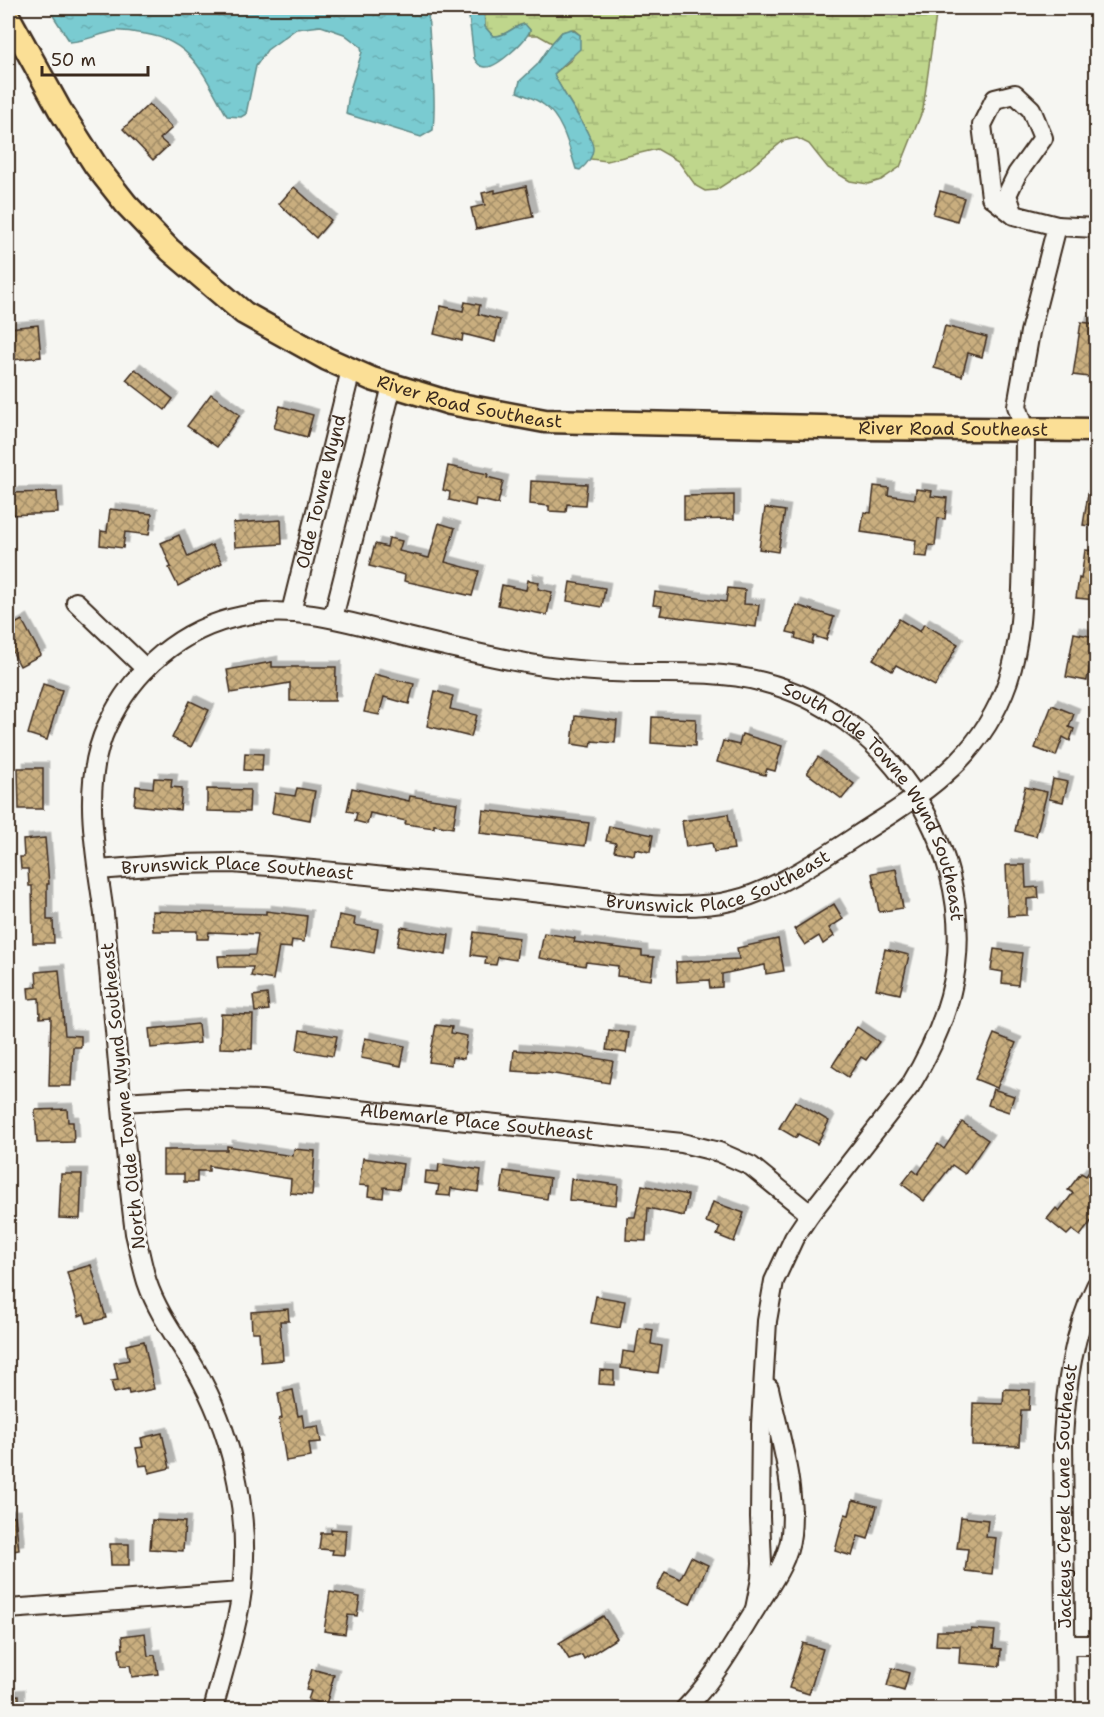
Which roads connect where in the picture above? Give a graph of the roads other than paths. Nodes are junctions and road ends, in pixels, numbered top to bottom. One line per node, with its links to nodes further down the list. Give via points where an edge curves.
1 (8, 16): 5 (main road, River Road Southeast, via 96,166 170,250 244,313)
2 (1014, 215): 2 (street, via 1007,195 1043,138 1031,109 1015,94 995,99 982,125 991,197); 3 (street)
3 (1057, 226): 4 (street); 7 (street, Brunswick Place Southeast, via 1030,332 1017,406)
4 (1096, 228)
5 (351, 370): 6 (main road, River Road Southeast); 10 (street, Olde Towne Wynd)
6 (392, 386): 7 (main road, River Road Southeast, via 450,403 545,421); 11 (street)
7 (1025, 429): 8 (main road, River Road Southeast); 13 (street, Brunswick Place Southeast, via 1022,581 1014,659 999,703 972,747)
8 (1096, 430)
9 (76, 602): 12 (street)
10 (291, 612): 11 (street, South Olde Towne Wynd Southeast); 12 (street, North Olde Towne Wynd Southeast, via 219,621 182,638)
11 (333, 618): 13 (street, South Olde Towne Wynd Southeast, via 540,665 724,675 775,685 825,708 863,735)
12 (146, 669): 14 (street, North Olde Towne Wynd Southeast, via 117,707 98,750 93,792)
13 (917, 797): 14 (street, Brunswick Place Southeast, via 782,880 737,900 712,904 637,903 232,863); 16 (street, South Olde Towne Wynd Southeast, via 942,851 952,894 956,965 945,1015 910,1086)
14 (98, 870): 15 (street, North Olde Towne Wynd Southeast)
15 (122, 1102): 16 (street, Albemarle Place Southeast, via 190,1098 261,1100 682,1143 719,1152 751,1166); 19 (street, North Olde Towne Wynd Southeast, via 134,1225 147,1282 203,1382 232,1461 243,1530)
16 (810, 1214): 18 (street, South Olde Towne Wynd Southeast, via 774,1281 766,1321)
17 (1096, 1286): 22 (street, Jackeys Creek Lane Southeast, via 1077,1338 1065,1408)
18 (764, 1366): 21 (street, South Olde Towne Wynd Southeast, via 759,1467 762,1563); 21 (street, South Olde Towne Wynd Southeast, via 788,1480 791,1532 784,1560)
19 (241, 1592): 20 (street); 24 (street, North Olde Towne Wynd Southeast)
20 (8, 1609)
21 (755, 1609): 25 (street, South Olde Towne Wynd Southeast, via 720,1668)
22 (1065, 1645): 23 (street); 26 (street, Jackeys Creek Lane Southeast)
23 (1096, 1645)
24 (213, 1710)
25 (684, 1710)
26 (1066, 1710)

